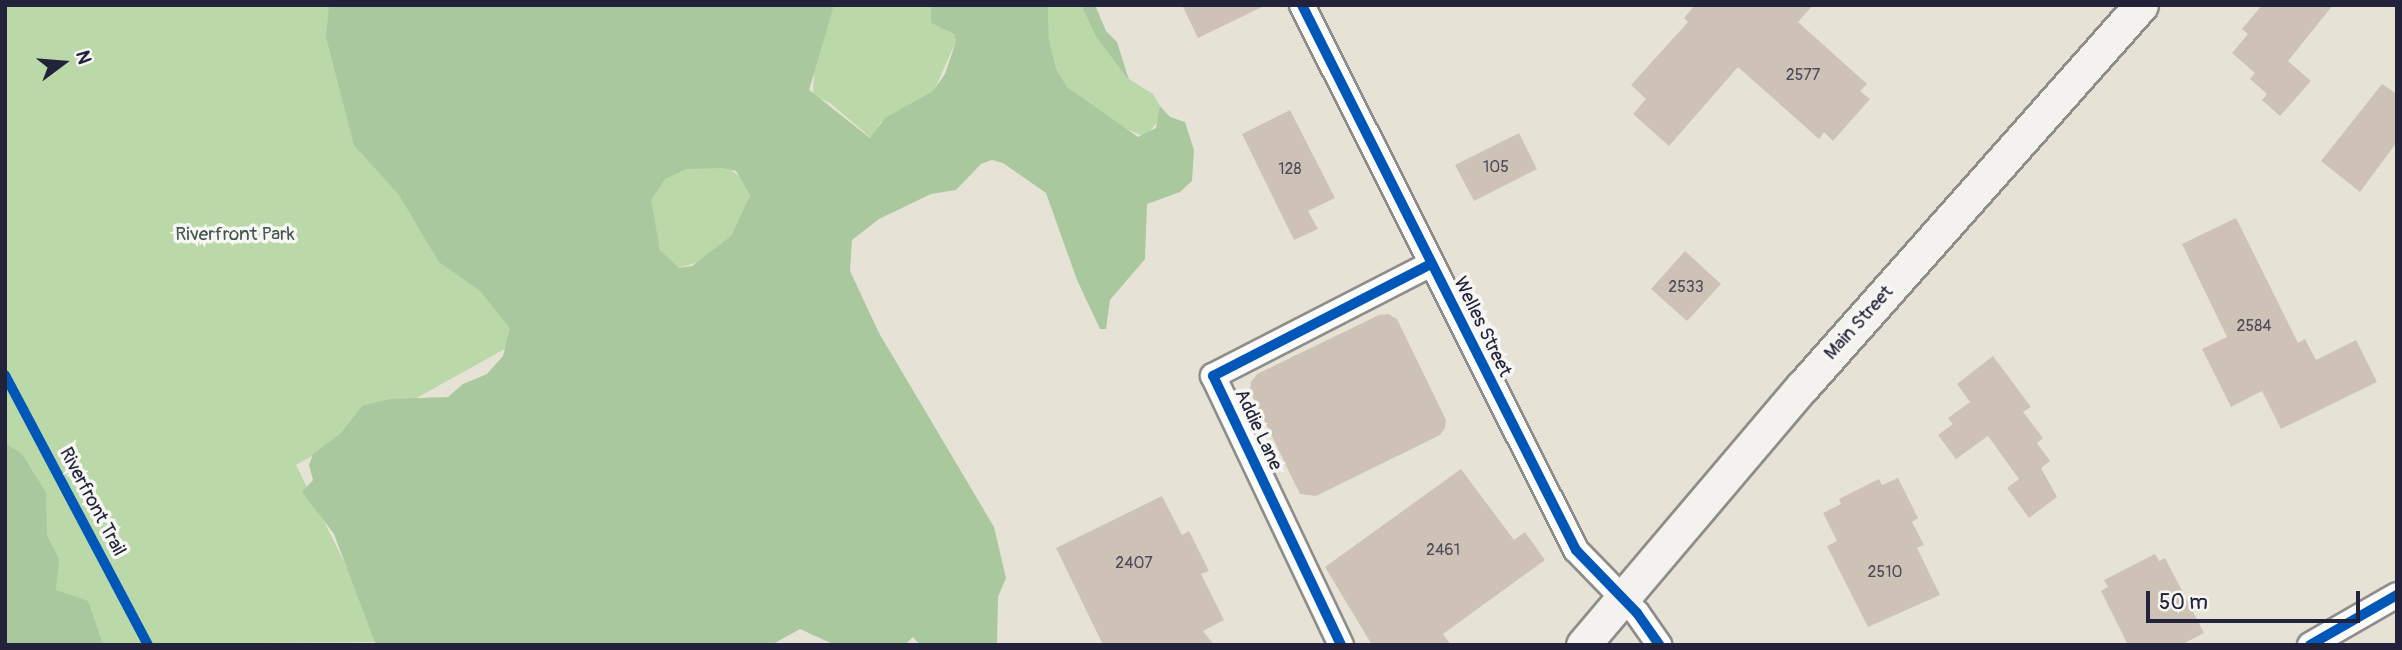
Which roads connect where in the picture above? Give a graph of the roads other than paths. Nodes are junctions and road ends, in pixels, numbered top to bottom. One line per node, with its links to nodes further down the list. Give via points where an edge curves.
1 (1302, 5): 3 (street, Welles Street)
2 (2141, 5): 5 (main road, Main Street, via 1802,386)
3 (1431, 264): 5 (street, Welles Street, via 1576,550); 6 (street, Addie Lane, via 1213,376)
4 (2397, 595): 9 (street)
5 (1623, 600): 7 (main road, Main Street); 8 (street, Welles Street)
6 (1341, 645)
7 (1583, 645)
8 (1660, 645)
9 (2310, 645)

